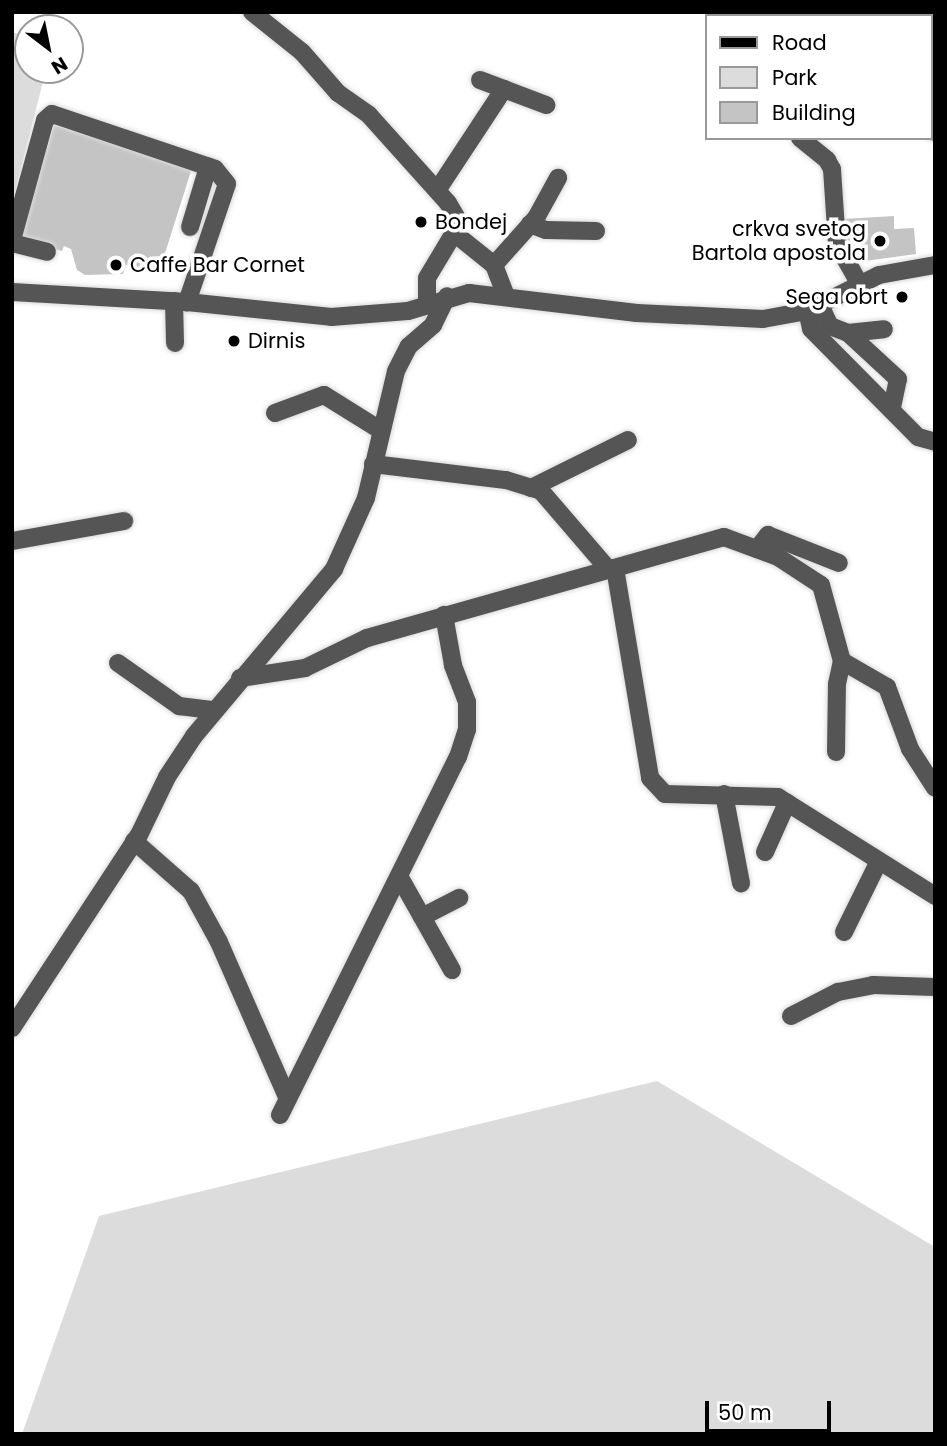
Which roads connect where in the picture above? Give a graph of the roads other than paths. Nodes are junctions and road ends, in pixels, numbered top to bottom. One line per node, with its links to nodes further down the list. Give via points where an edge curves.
1 (252, 12): 8 (street, via 302,52 346,100 369,115)
2 (480, 80): 3 (street)
3 (504, 89): 4 (street); 8 (street)
4 (546, 105)
5 (802, 140): 17 (street, via 832,169 837,244)
6 (208, 167): 10 (street); 13 (street, via 52,114 45,120); 21 (street, via 227,184)
7 (558, 178): 9 (street)
8 (438, 189): 12 (street, via 456,217)
9 (530, 224): 11 (street, via 546,230); 15 (street)
10 (190, 227)
11 (596, 231)
12 (454, 233): 15 (street); 22 (street, via 427,278)
13 (12, 241): 14 (street)
14 (47, 252)
15 (494, 265): 20 (street)
16 (935, 265): 17 (street)
17 (859, 283): 23 (street)
18 (12, 292): 21 (street)
19 (447, 296): 20 (street); 22 (street); 29 (street, via 433,325 403,356)
20 (506, 296): 23 (street, via 636,313 743,318)
21 (180, 301): 22 (street, via 331,317 389,314); 26 (street)
22 (427, 303)
23 (813, 308): 25 (street, via 830,326); 27 (street, via 811,329)
24 (884, 329): 25 (street)
25 (848, 333): 27 (street, via 898,379)
26 (174, 343)
27 (892, 407): 31 (street, via 918,438)
28 (275, 412): 29 (street, via 324,395)
29 (380, 430): 32 (street)
30 (628, 440): 33 (street, via 607,441)
31 (935, 442)
32 (373, 464): 33 (street, via 506,480); 42 (street, via 355,530 334,569)
33 (531, 488): 38 (street, via 541,491)
34 (124, 521): 35 (street)
35 (12, 541)
36 (757, 549): 37 (street, via 768,535); 38 (street, via 724,537); 40 (street, via 821,584)
37 (839, 563)
38 (612, 569): 39 (street); 46 (street, via 650,778 665,794 690,798)
39 (444, 615): 42 (street, via 367,638 305,668); 51 (street, via 453,665 467,702 467,730)
40 (842, 661): 44 (street, via 836,684); 45 (street, via 887,687 910,749)
41 (118, 663): 43 (street, via 179,706)
42 (240, 678): 43 (street)
43 (214, 710): 48 (street, via 177,760)
44 (836, 752)
45 (935, 788)
46 (724, 794): 47 (street, via 778,797); 52 (street)
47 (787, 803): 49 (street); 50 (street)
48 (134, 841): 51 (street, via 191,891 219,942 284,1107); 60 (street)
49 (765, 852)
50 (878, 861): 53 (street); 56 (street)
51 (399, 876): 55 (street)
52 (741, 883)
53 (935, 896)
54 (459, 898): 55 (street)
55 (422, 917): 57 (street)
56 (844, 932)
57 (452, 970)
58 (935, 987): 59 (street, via 873,985 838,992)
59 (791, 1016)
60 (12, 1028)

